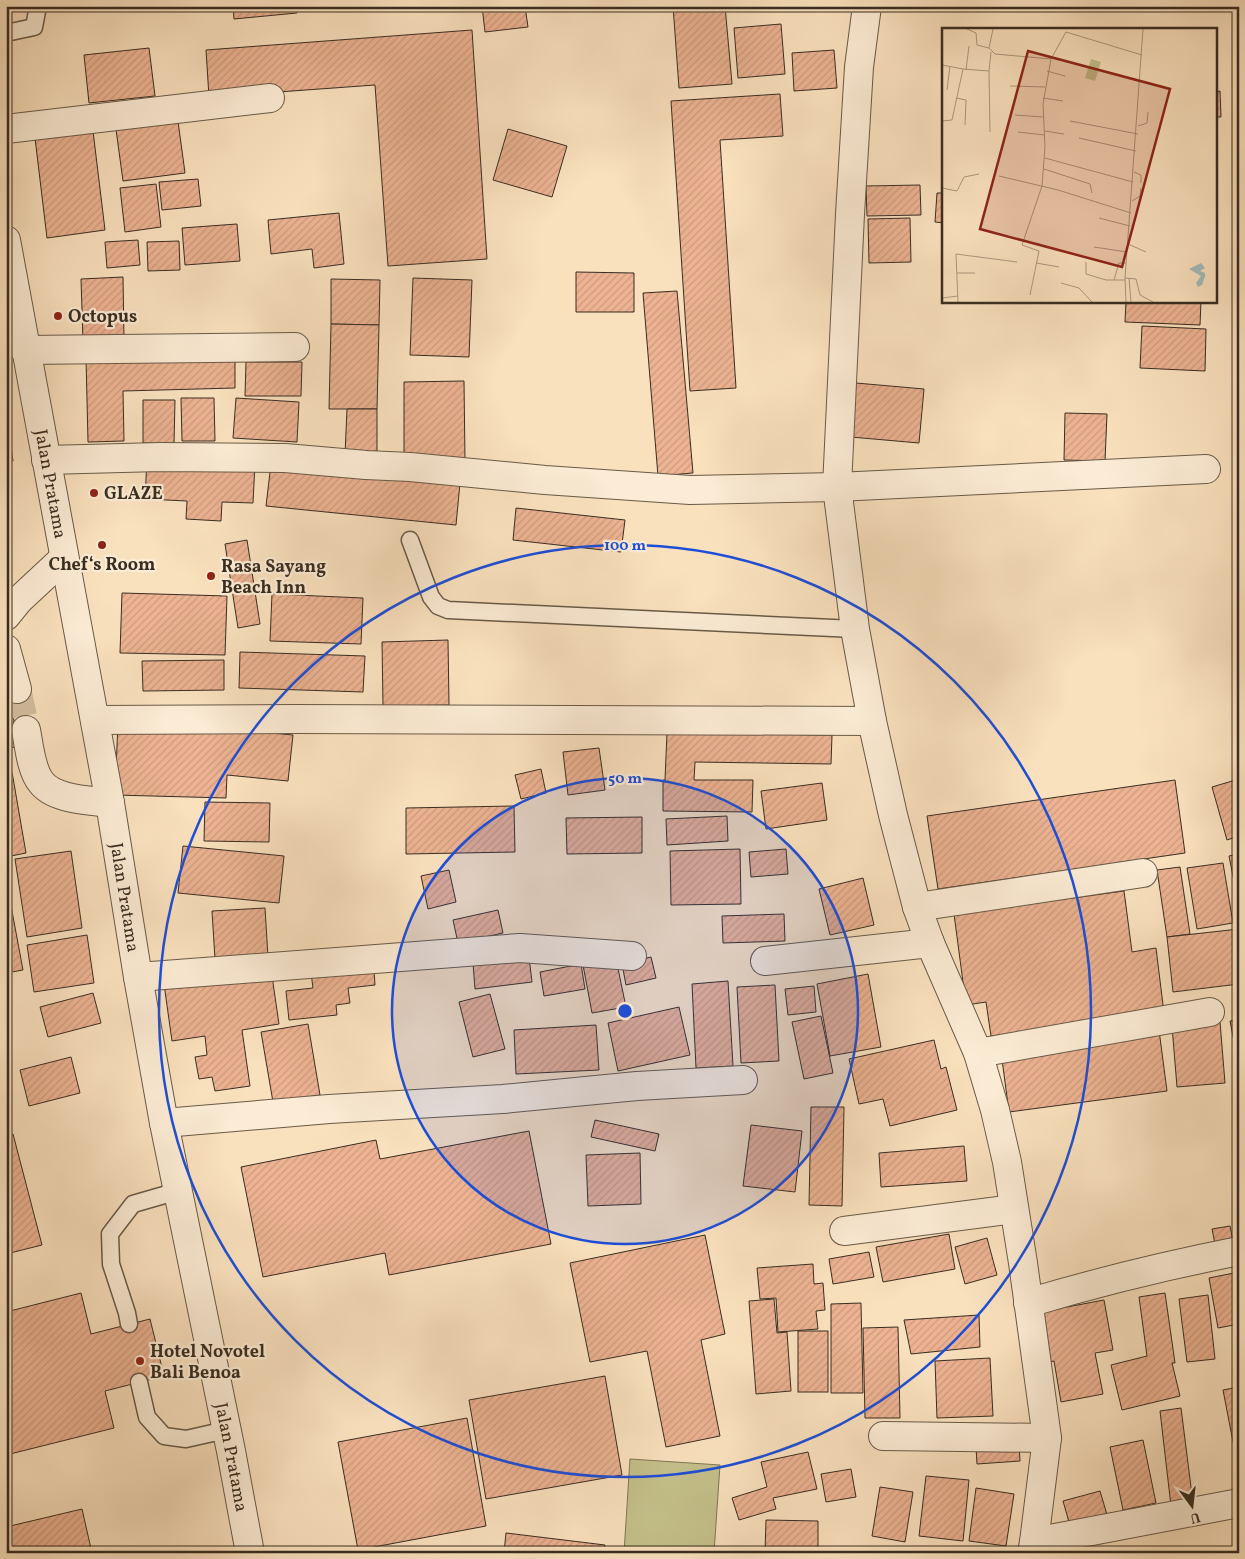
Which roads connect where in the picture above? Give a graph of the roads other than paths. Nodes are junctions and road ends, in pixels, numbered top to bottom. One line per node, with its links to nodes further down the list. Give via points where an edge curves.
1 (38, 6): 3 (lane, via 34,26)
2 (867, 6): 11 (street, via 859,67)
3 (6, 33)
4 (270, 98): 5 (street)
5 (6, 129)
6 (6, 240): 8 (street, Jalan Pratama)
7 (295, 347): 8 (street)
8 (25, 350): 9 (street, Jalan Pratama)
9 (46, 460): 11 (street, via 285,458 690,490); 13 (street, Jalan Pratama)
10 (1206, 469): 11 (street)
11 (837, 487): 15 (street)
12 (410, 540): 15 (lane, via 431,597 438,606 448,610)
13 (64, 558): 14 (street); 18 (street, Jalan Pratama)
14 (6, 616)
15 (855, 629): 19 (street)
16 (6, 649): 17 (street)
17 (17, 688)
18 (95, 720): 19 (street); 21 (street, Jalan Pratama)
19 (872, 721): 23 (street)
20 (26, 730): 21 (street, via 32,760 40,781 47,789 60,795)
21 (110, 803): 27 (street, Jalan Pratama)
22 (1143, 873): 23 (street)
23 (917, 907): 24 (street)
24 (930, 943): 26 (street); 29 (street)
25 (632, 956): 27 (street, via 520,948)
26 (764, 961)
27 (138, 977): 31 (street, Jalan Pratama)
28 (1210, 1012): 29 (street)
29 (978, 1053): 33 (street, via 1007,1162)
30 (743, 1080): 31 (street)
31 (164, 1123): 32 (street, Jalan Pratama)
32 (178, 1191): 37 (lane, via 133,1204 110,1234 111,1264); 39 (street, Jalan Pratama)
33 (1014, 1209): 34 (street); 36 (street)
34 (844, 1231)
35 (1239, 1251): 36 (street, via 1162,1266)
36 (1028, 1303): 41 (street)
37 (129, 1324)
38 (139, 1382): 39 (lane, via 147,1416 164,1436 186,1439)
39 (226, 1430): 44 (street, Jalan Pratama)
40 (884, 1436): 41 (street)
41 (1047, 1438): 43 (street)
42 (1239, 1502): 43 (street)
43 (1033, 1547)
44 (250, 1553)

